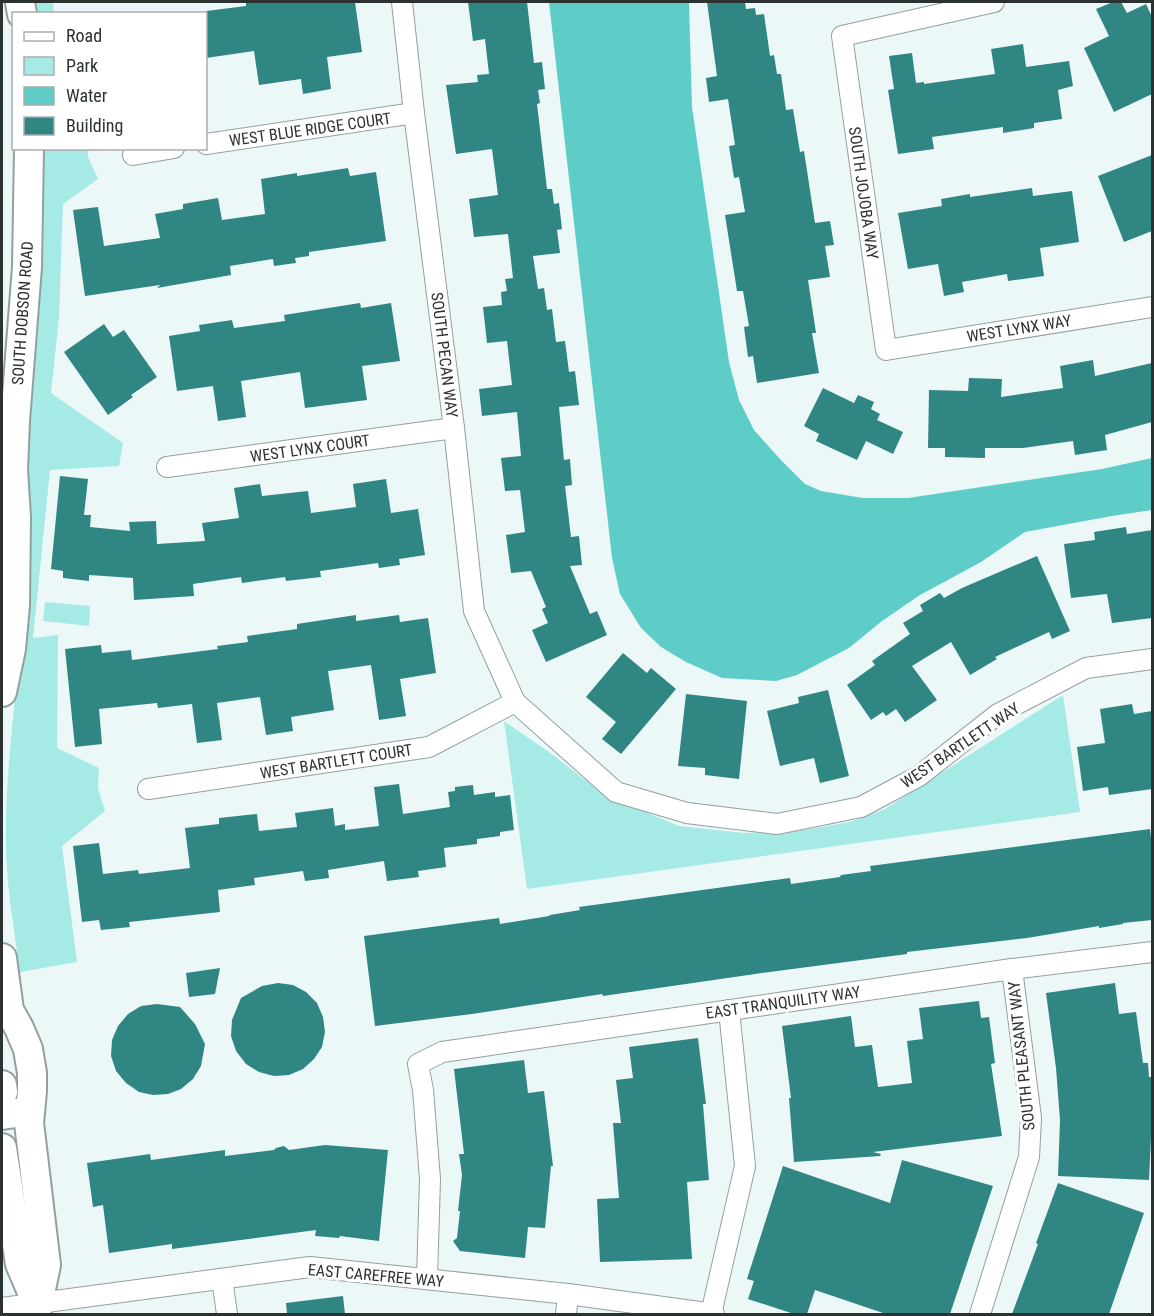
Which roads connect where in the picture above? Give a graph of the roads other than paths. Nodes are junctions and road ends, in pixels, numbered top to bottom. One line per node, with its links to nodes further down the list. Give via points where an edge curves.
1 (402, 2): 3 (street, SOUTH PECAN WAY)
2 (994, 2): 9 (street, SOUTH JOJOBA WAY, via 842,36)
3 (414, 113): 4 (street, WEST BLUE RIDGE COURT); 10 (street, SOUTH PECAN WAY)
4 (207, 144)
5 (29, 150): 12 (street, SOUTH DOBSON ROAD, via 27,267 13,470)
6 (160, 150): 7 (street)
7 (133, 154)
8 (1152, 307): 9 (street, WEST LYNX WAY)
9 (886, 350)
10 (454, 428): 11 (street, WEST LYNX COURT); 16 (street, SOUTH PECAN WAY, via 474,611)
11 (167, 467)
12 (14, 550): 13 (street); 15 (street, SOUTH DOBSON ROAD, via 15,604)
13 (2, 586)
14 (1152, 659): 16 (street, WEST BARTLETT WAY, via 1086,668 998,714 919,776 861,807 777,824 687,813 616,792)
15 (2, 692)
16 (515, 702): 17 (street, WEST BARTLETT COURT, via 429,747)
17 (148, 789)
18 (1152, 952): 20 (street, EAST TRANQUILITY WAY)
19 (2, 958): 21 (street)
20 (1012, 969): 22 (street, EAST TRANQUILITY WAY); 37 (street, SOUTH PLEASANT WAY, via 1031,1118 1029,1157)
21 (5, 1010): 25 (street, via 19,1028 27,1048 32,1073)
22 (729, 1010): 29 (street, EAST TRANQUILITY WAY, via 442,1052 418,1064 430,1179); 36 (street, via 745,1166)
23 (2, 1085): 24 (street)
24 (2, 1094)
25 (30, 1111): 26 (street); 28 (street)
26 (2, 1115)
27 (2, 1148): 28 (street)
28 (28, 1225): 33 (street, via 46,1265)
29 (427, 1278): 30 (street, EAST CAREFREE WAY, via 310,1267); 31 (street, EAST CAREFREE WAY)
30 (222, 1280): 33 (street, EAST CAREFREE WAY); 34 (street)
31 (568, 1294): 35 (street); 36 (street, EAST CAREFREE WAY)
32 (2, 1308): 33 (street, EAST CAREFREE WAY)
33 (38, 1309)
34 (227, 1314)
35 (566, 1314)
36 (712, 1314)
37 (980, 1314)

